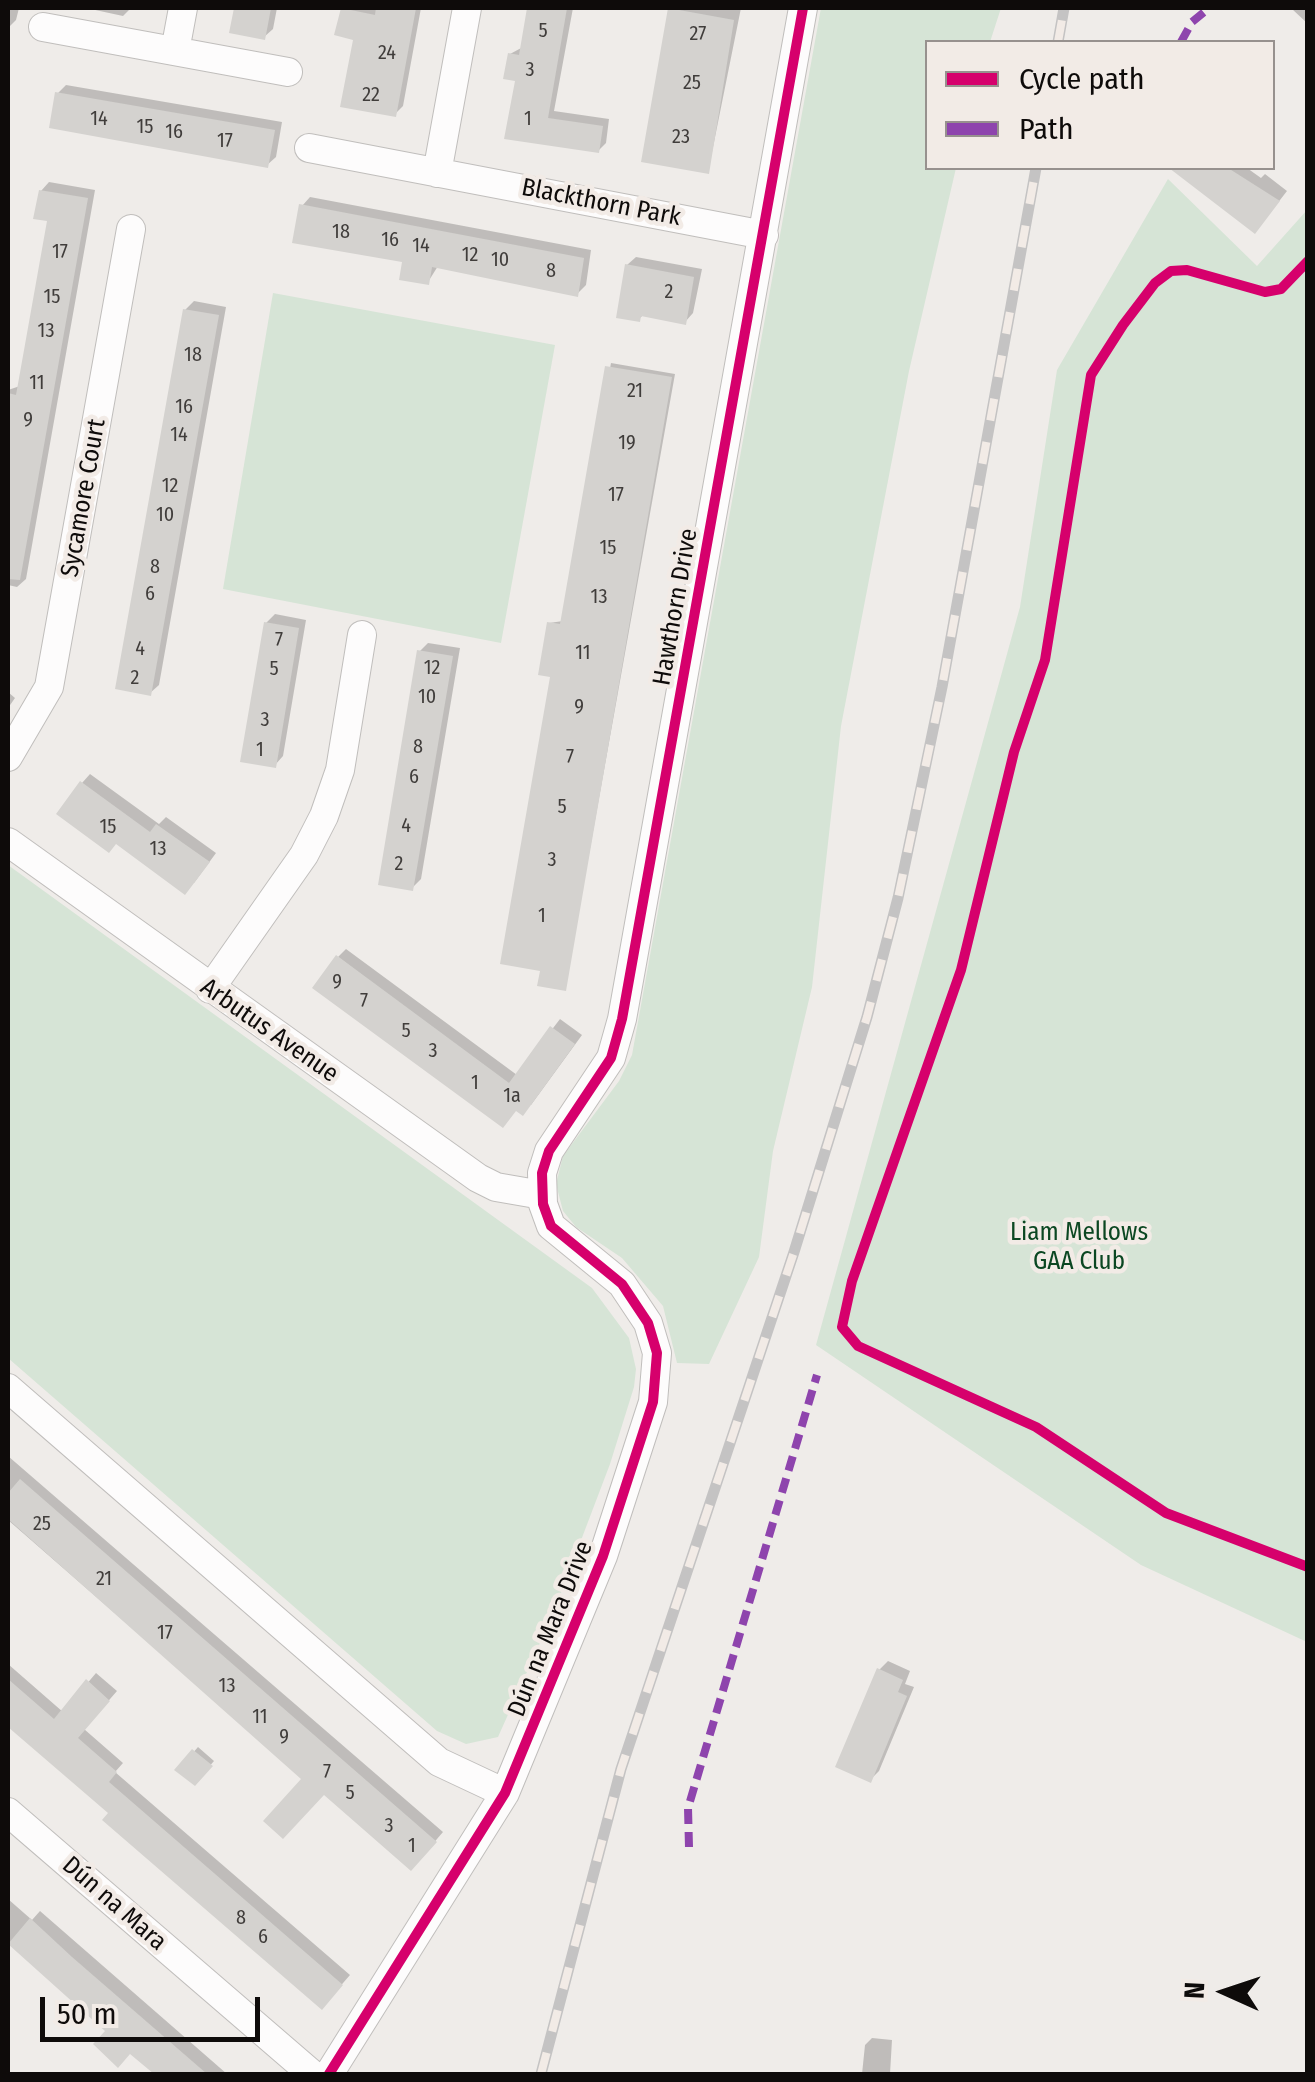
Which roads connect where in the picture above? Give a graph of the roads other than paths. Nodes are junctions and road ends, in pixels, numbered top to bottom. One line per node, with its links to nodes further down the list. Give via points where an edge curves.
1 (183, 8): 5 (street)
2 (468, 8): 8 (street)
3 (803, 8): 10 (street, Hawthorn Drive)
4 (43, 27): 5 (street)
5 (176, 51): 6 (street)
6 (288, 72)
7 (309, 148): 8 (street, Blackthorn Park)
8 (437, 172): 10 (street, Blackthorn Park)
9 (131, 229): 12 (street, Sycamore Court, via 49,687)
10 (764, 235): 15 (street, Hawthorn Drive, via 622,1019 601,1077 549,1150)
11 (362, 635): 14 (street, via 340,770 324,816)
12 (8, 757)
13 (8, 842): 14 (street, Arbutus Avenue)
14 (210, 989): 15 (street, Arbutus Avenue, via 478,1178)
15 (542, 1195): 17 (street, Dún na Mara Drive, via 551,1226 604,1267 639,1306 652,1332 658,1374 650,1418 603,1556)
16 (8, 1388): 17 (street, via 439,1762)
17 (505, 1793): 20 (street, Dún na Mara Drive)
18 (8, 1812): 19 (street, Dún na Mara)
19 (312, 2074)
20 (329, 2074)

